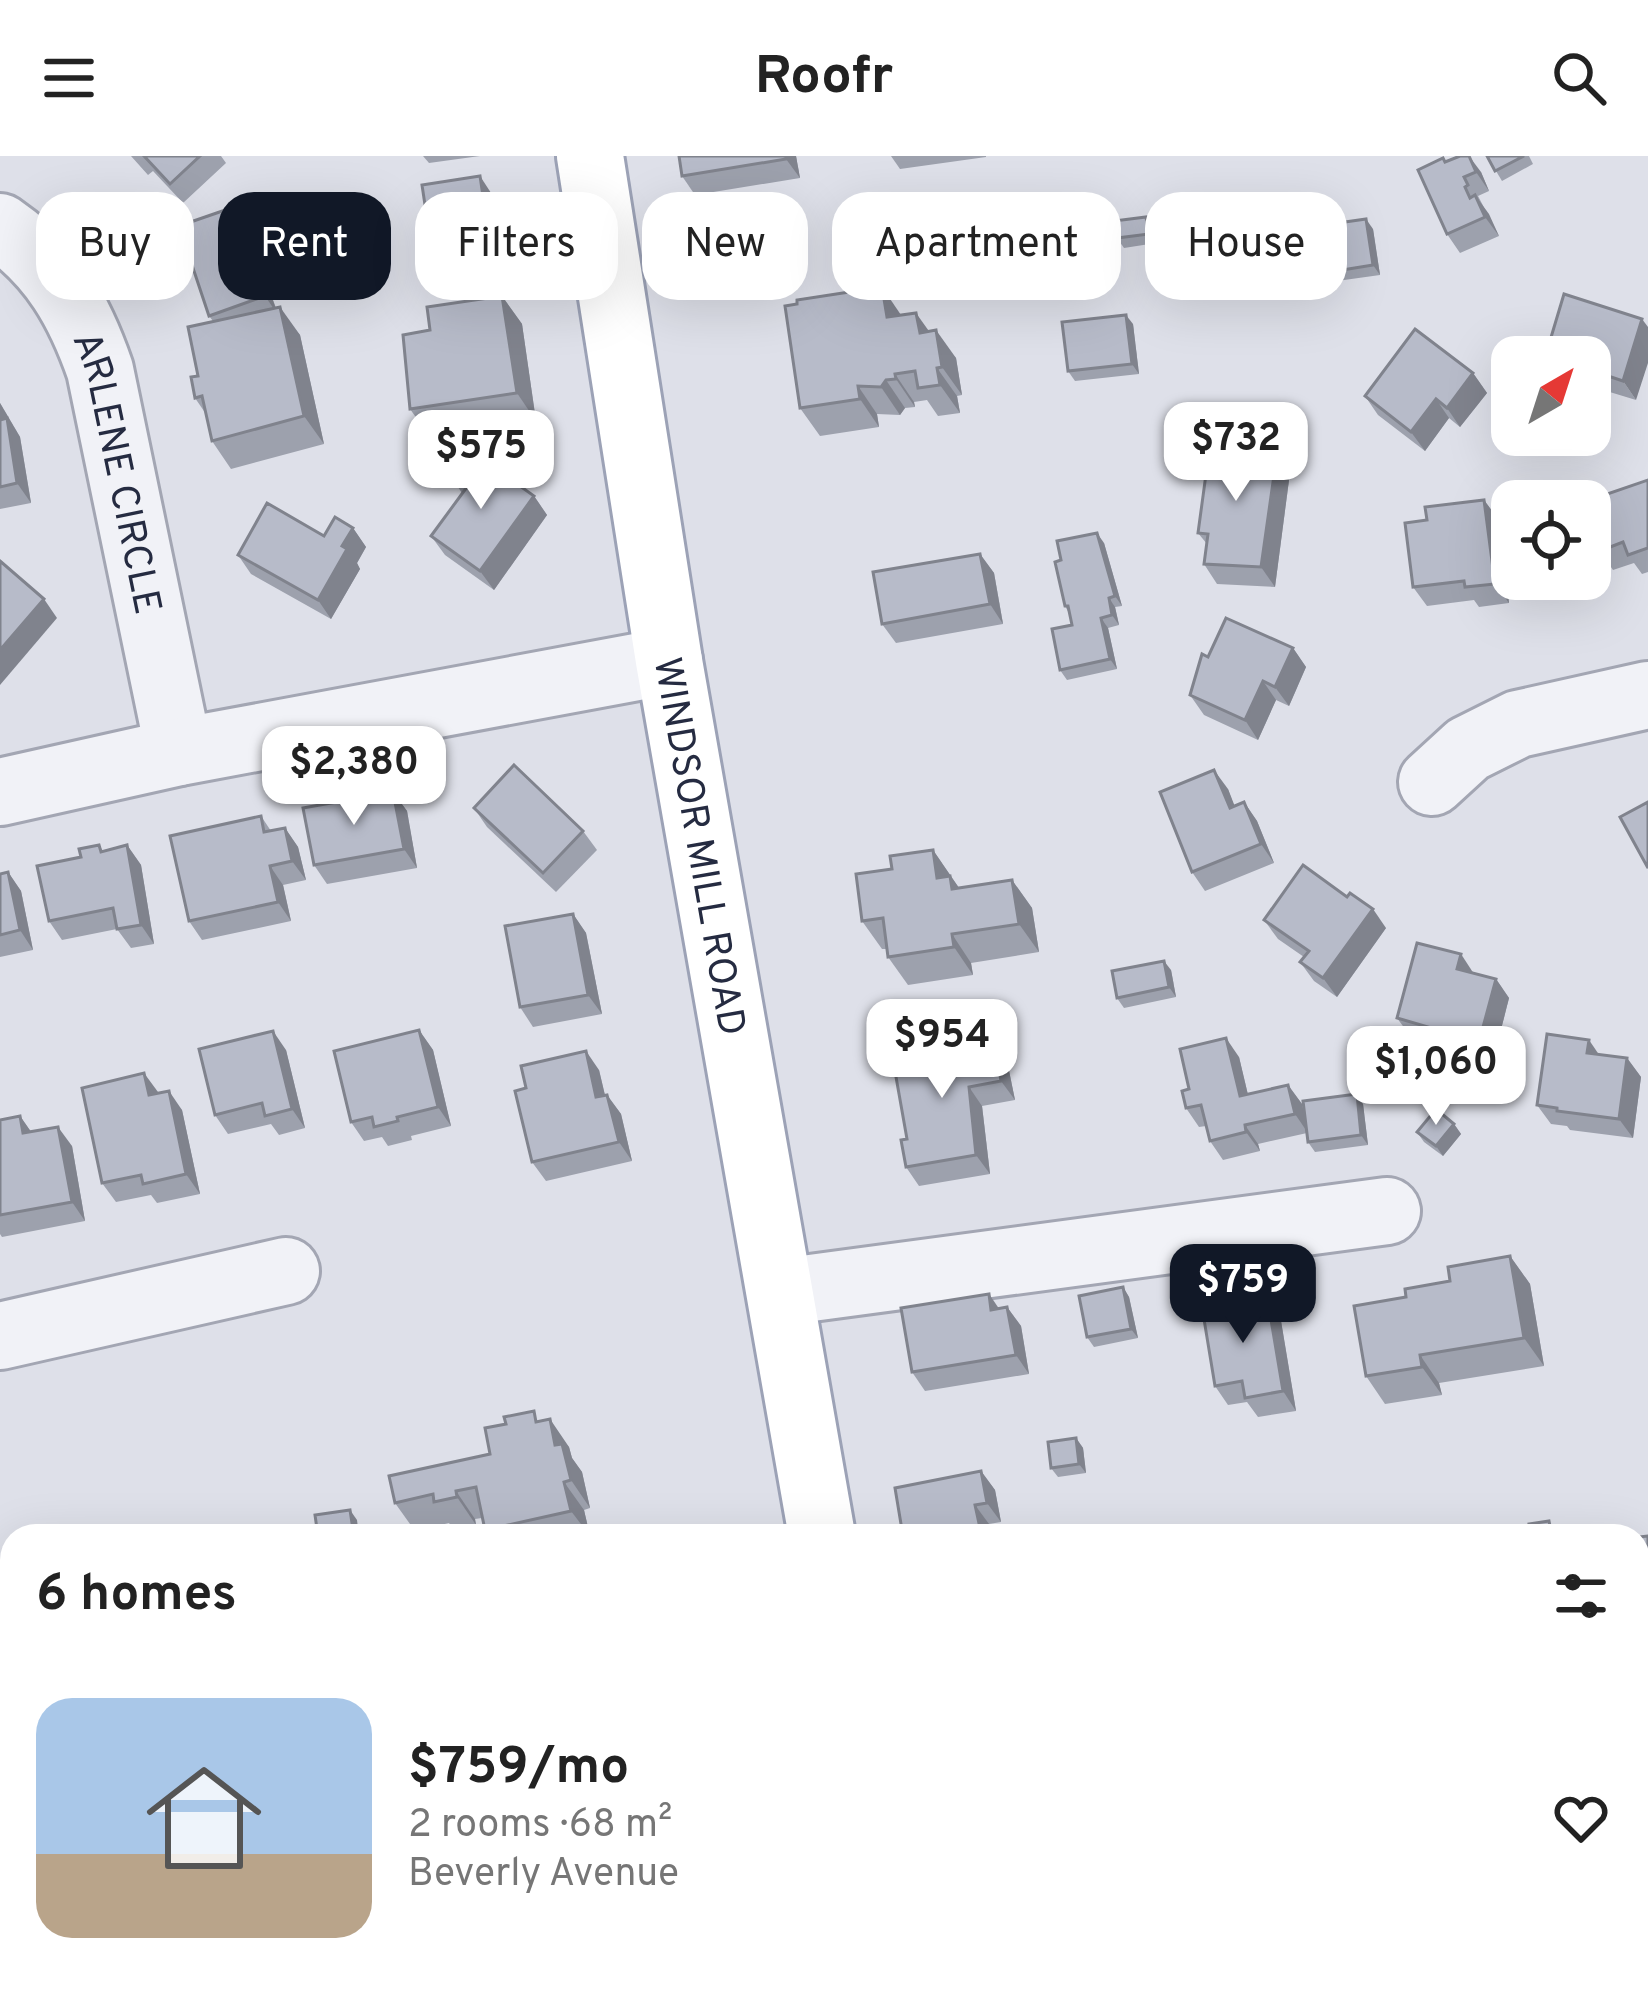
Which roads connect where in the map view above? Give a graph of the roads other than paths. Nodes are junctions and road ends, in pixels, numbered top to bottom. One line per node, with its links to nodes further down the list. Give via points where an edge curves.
1 (590, 156): 3 (main road, WINDSOR MILL ROAD)
2 (0, 227): 5 (street, ARLENE CIRCLE, via 53,274 94,353)
3 (669, 661): 5 (street); 10 (main road, WINDSOR MILL ROAD)
4 (1648, 695): 6 (street, via 1518,724 1468,749)
5 (179, 752): 7 (street)
6 (1432, 782)
7 (0, 791)
8 (1387, 1211): 10 (street)
9 (286, 1271): 11 (street)
10 (781, 1292): 12 (main road, WINDSOR MILL ROAD)
11 (0, 1336)
12 (821, 1524)

